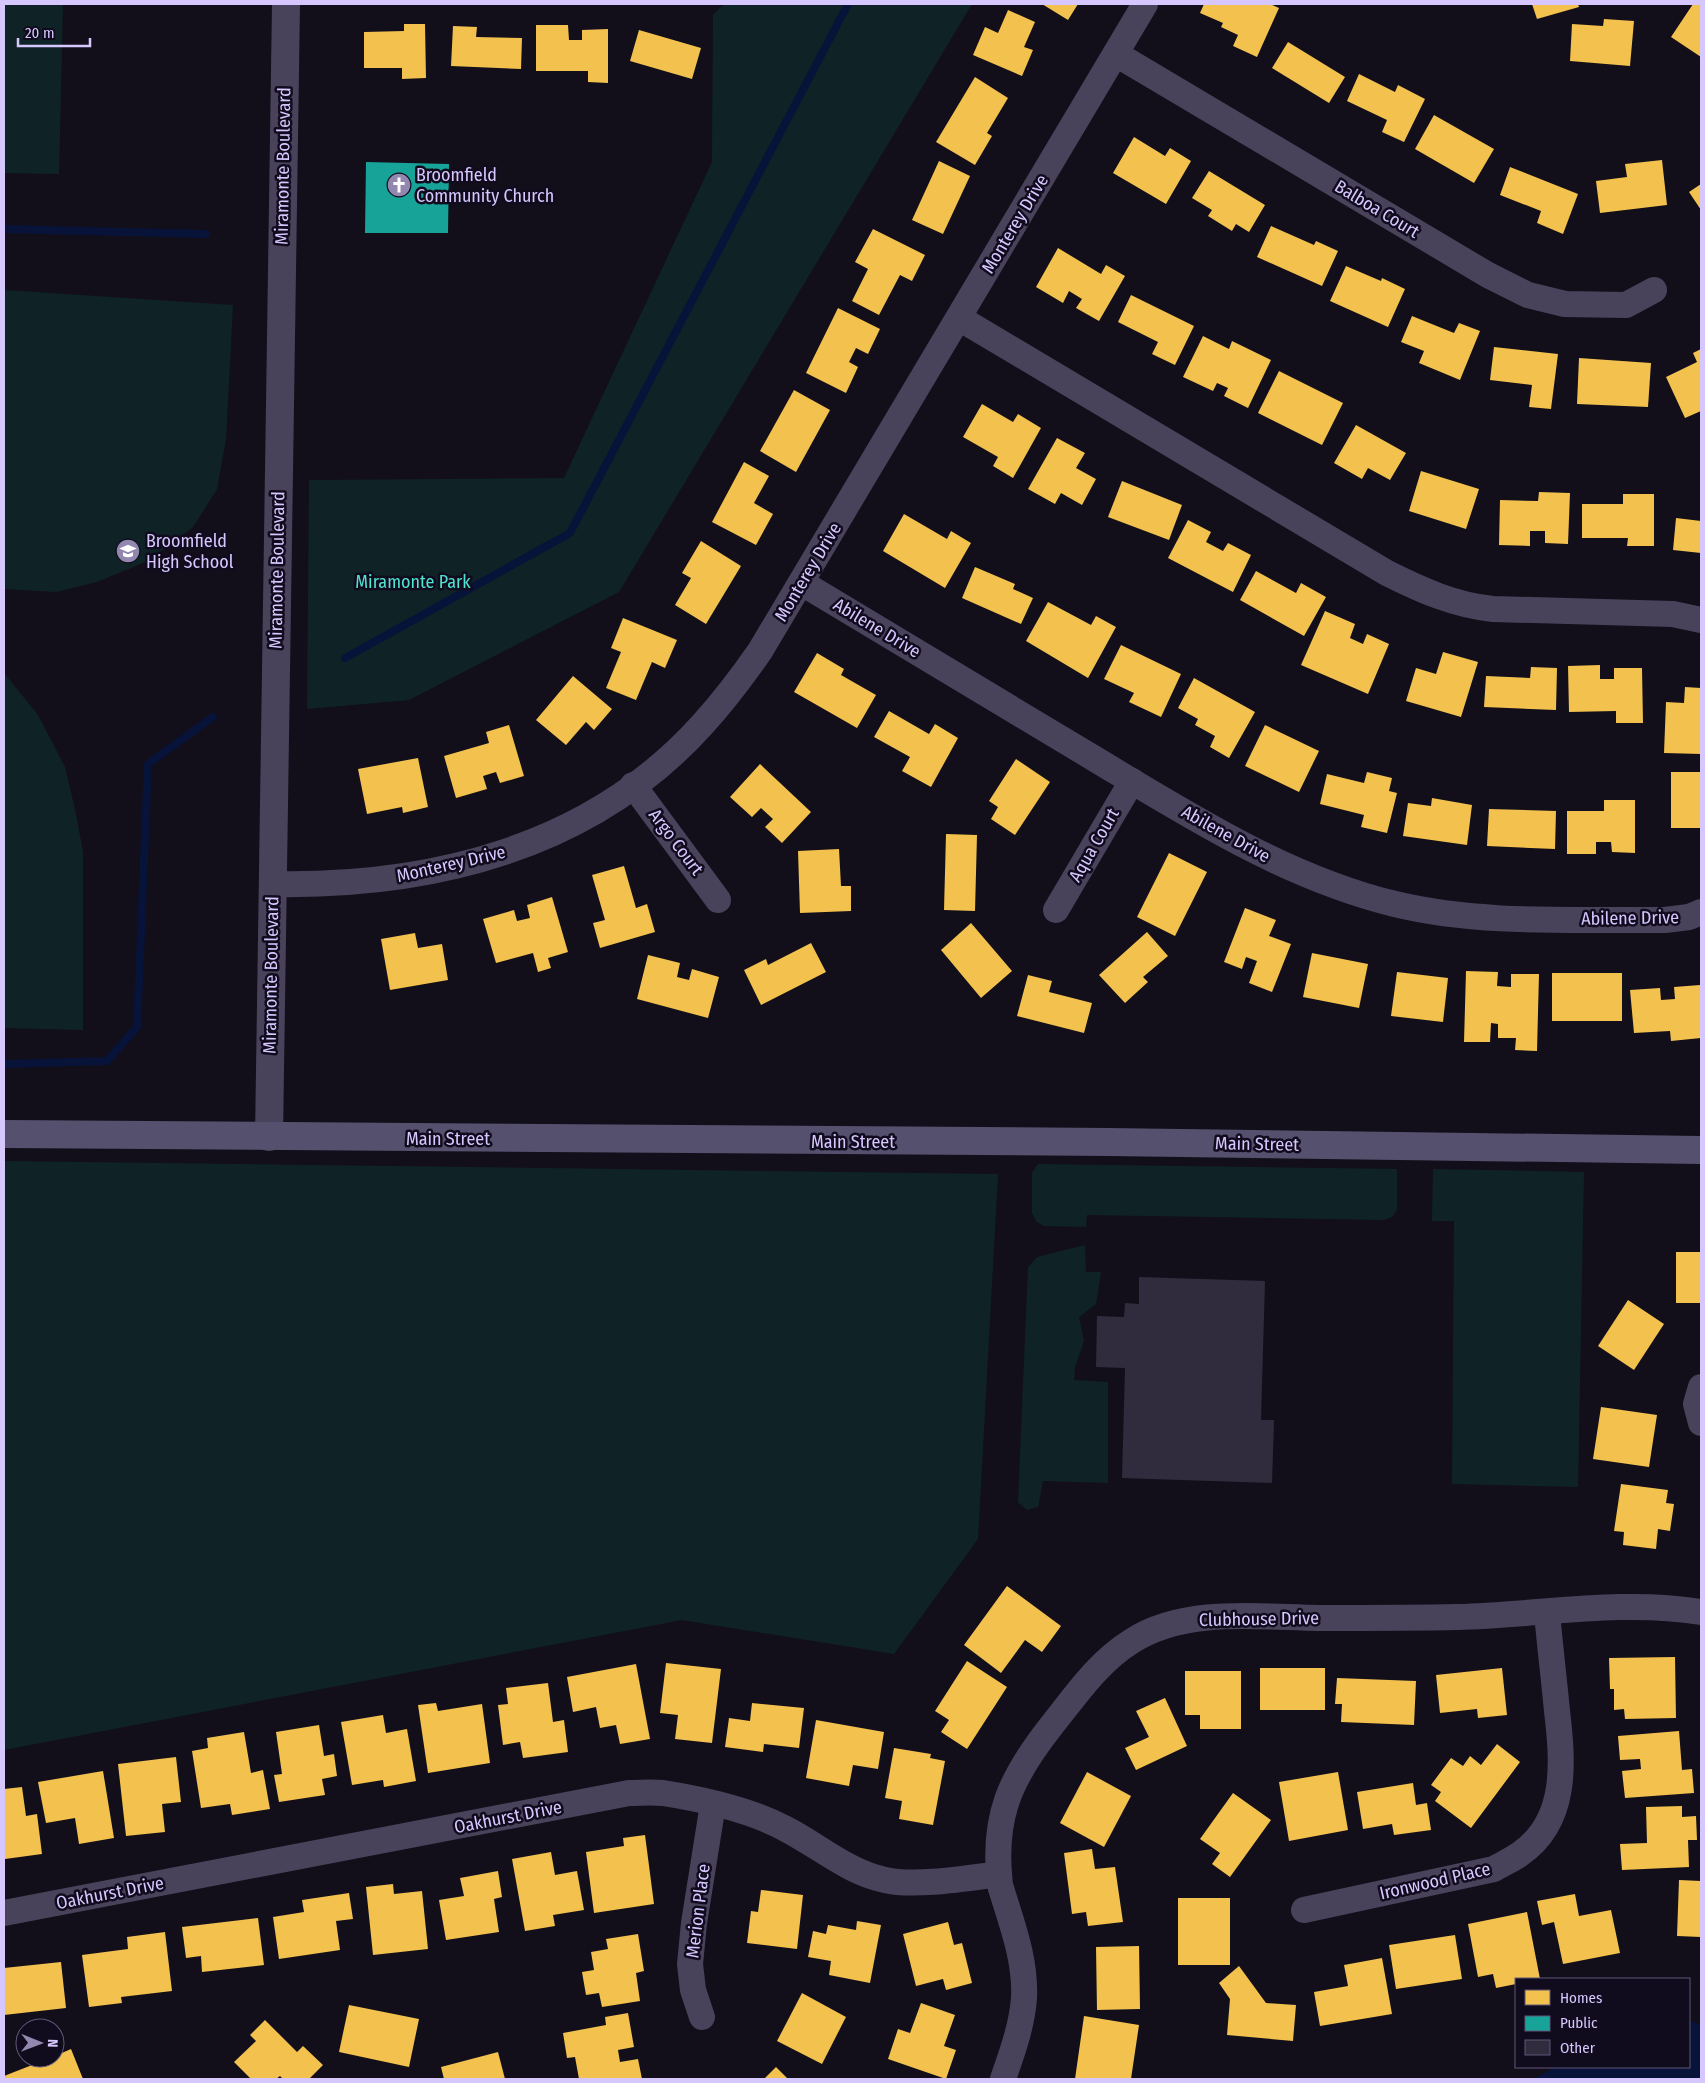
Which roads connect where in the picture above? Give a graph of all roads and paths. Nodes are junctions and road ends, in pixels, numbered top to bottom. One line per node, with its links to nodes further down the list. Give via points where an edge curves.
1 (286, 4): 10 (street, Miramonte Boulevard)
2 (1145, 4): 3 (street, Monterey Drive)
3 (1116, 54): 4 (street, Balboa Court, via 1488,275 1528,295 1565,304 1626,305); 5 (street, Monterey Drive)
4 (1654, 290)
5 (959, 318): 6 (street, Monterey Drive); 7 (street, via 1423,591 1472,607 1673,614)
6 (802, 583): 8 (street, Abilene Drive); 9 (street, Monterey Drive, via 734,689 701,727)
7 (1701, 620)
8 (1132, 781): 12 (street, Aqua Court); 13 (street, Abilene Drive, via 1290,868 1348,891 1394,904 1482,918 1665,920)
9 (633, 785): 10 (street, Monterey Drive, via 576,822 538,840 475,862 368,881); 11 (street, Argo Court)
10 (272, 884): 15 (street, Miramonte Boulevard)
11 (718, 900)
12 (1056, 910)
13 (1701, 912)
14 (4, 1134): 15 (main road, Main Street)
15 (269, 1137): 16 (main road, Main Street, via 1138,1142)
16 (1701, 1150)
17 (1701, 1387): 18 (street, via 1696,1404)
18 (1701, 1423)
19 (1701, 1612): 20 (street, Clubhouse Drive, via 1679,1608 1596,1607)
20 (1547, 1613): 22 (street, Clubhouse Drive, via 1398,1619 1215,1616 1170,1624 1134,1640 1110,1657 1086,1681 1034,1747 1016,1776 1003,1810); 23 (street, Ironwood Place, via 1562,1756 1558,1798 1536,1839 1521,1854 1494,1869)
21 (713, 1804): 22 (street, Oakhurst Drive, via 785,1828 845,1865 886,1881 900,1883); 24 (street, Oakhurst Drive, via 662,1793 629,1793); 25 (street, Merion Place, via 690,1964 693,1990)
22 (999, 1874): 26 (street, Clubhouse Drive, via 1020,1954 1024,1984 1019,2031)
23 (1304, 1910)
24 (4, 1913)
25 (702, 2017)
26 (1003, 2079)

